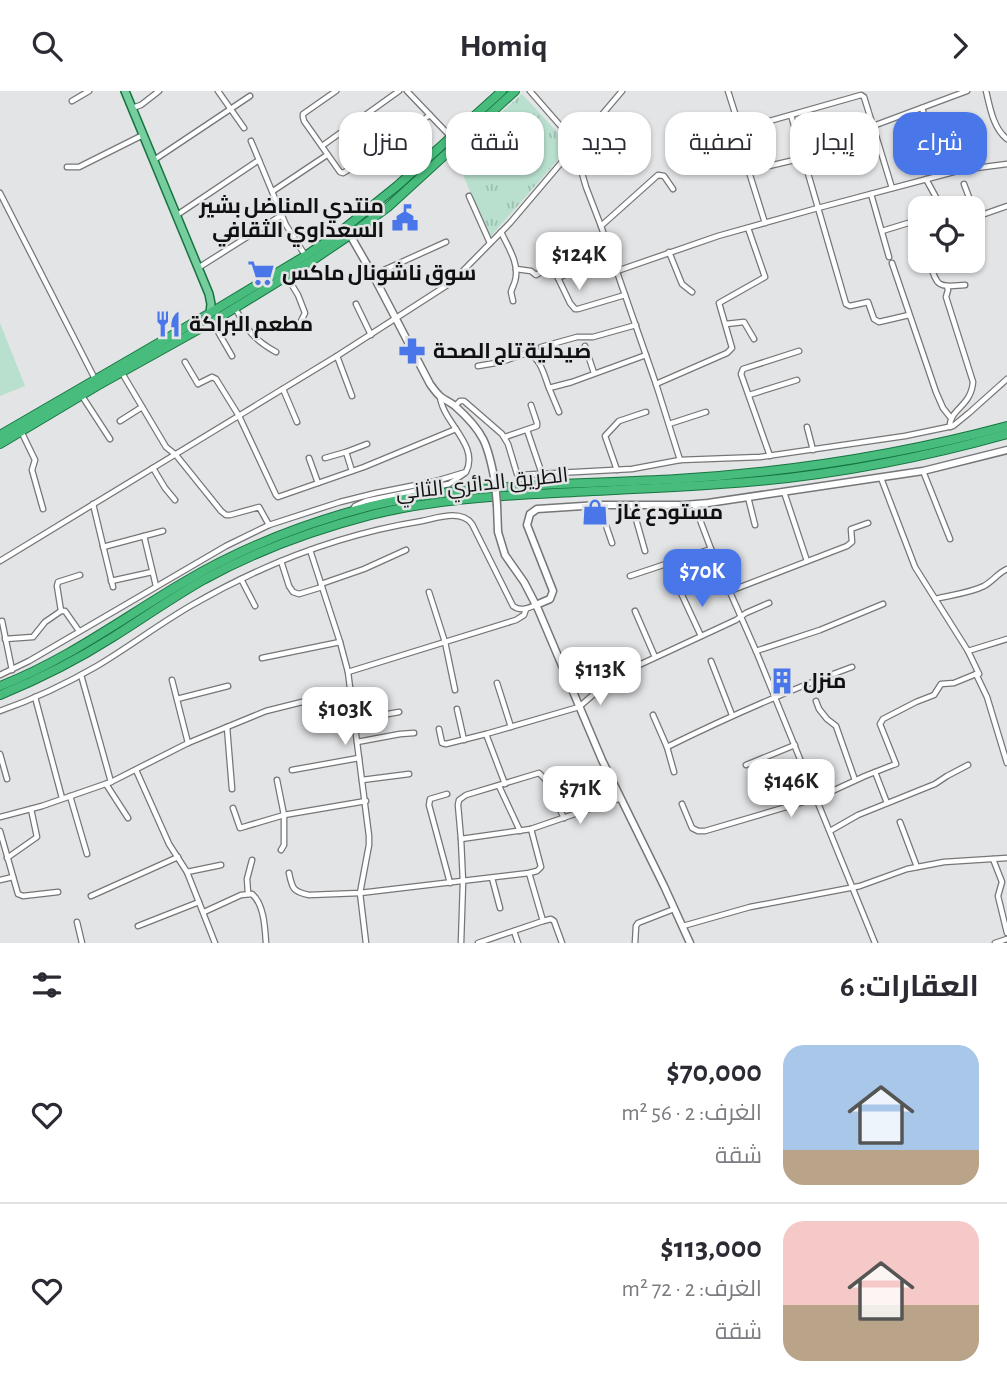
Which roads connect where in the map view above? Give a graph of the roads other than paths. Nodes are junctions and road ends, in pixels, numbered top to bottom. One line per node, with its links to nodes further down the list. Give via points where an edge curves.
1 (89, 91): 16 (street)
2 (125, 91): 17 (main road)
3 (159, 91): 17 (street)
4 (218, 91): 19 (street)
5 (336, 91): 38 (street, via 303,115)
6 (399, 91): 20 (street)
7 (407, 91): 21 (street)
8 (502, 91): 22 (highway)
9 (515, 91): 55 (highway)
10 (530, 91): 29 (street)
11 (622, 91): 23 (street)
12 (728, 91): 24 (street)
13 (967, 91): 18 (street)
14 (986, 91): 35 (street, via 997,125)
15 (250, 96): 19 (street)
16 (72, 101)
17 (132, 108): 34 (main road)
18 (922, 108): 27 (street); 30 (street)
19 (232, 110): 31 (street); 42 (street)
20 (370, 112)
21 (427, 112)
22 (480, 112)
23 (605, 112)
24 (735, 112)
25 (802, 112): 26 (street, via 862,95)
26 (869, 112)
27 (923, 112)
28 (432, 117): 32 (street)
29 (558, 122)
30 (879, 124)
31 (244, 128)
32 (446, 132)
33 (339, 134): 38 (street)
34 (144, 135): 42 (main road); 47 (street, via 79,167)
35 (1007, 139)
36 (251, 141): 43 (street)
37 (446, 143): 41 (highway)
38 (322, 146): 40 (street)
39 (879, 146): 58 (street)
40 (327, 155): 49 (street); 60 (street)
41 (432, 155)
42 (154, 160): 69 (main road)
43 (259, 160): 60 (street); 69 (street)
44 (790, 161): 71 (street, via 749,172)
45 (1007, 164): 46 (street)
46 (987, 166)
47 (67, 167)
48 (558, 167): 75 (street)
49 (339, 171)
50 (409, 175): 82 (highway)
51 (417, 175): 55 (highway)
52 (583, 175): 73 (street)
53 (808, 175): 67 (street)
54 (940, 175): 56 (street)
55 (420, 179): 77 (highway)
56 (926, 179): 58 (street); 64 (street)
57 (964, 184): 65 (street)
58 (892, 188): 62 (street)
59 (673, 189): 73 (street, via 658,175)
60 (273, 191): 70 (street)
61 (0, 193): 124 (street)
62 (871, 193): 67 (street); 76 (street)
63 (469, 196): 79 (street)
64 (935, 196)
65 (968, 196)
66 (1007, 207): 68 (street)
67 (818, 208): 71 (street); 103 (street, via 846,304 869,302 879,322)
68 (985, 214)
69 (177, 215): 86 (main road)
70 (282, 215): 82 (street); 86 (street)
71 (765, 223): 74 (street)
72 (908, 223): 76 (street)
73 (601, 226): 88 (street)
74 (748, 227): 80 (street); 106 (street, via 765,277 719,303)
75 (501, 232): 79 (street); 87 (street)
76 (882, 232): 83 (street)
77 (350, 235): 91 (street); 92 (highway)
78 (446, 242): 91 (street)
79 (490, 243): 105 (street, via 452,282)
80 (669, 252): 88 (street); 96 (street, via 682,284)
81 (547, 255): 85 (street)
82 (305, 256): 101 (highway)
83 (889, 257)
84 (892, 263): 103 (street)
85 (552, 267): 87 (street, via 536,275); 93 (street)
86 (198, 268): 97 (main road)
87 (516, 269): 99 (street)
88 (617, 271): 98 (street)
89 (571, 272): 93 (street)
90 (934, 273): 95 (street, via 938,283)
91 (373, 275): 105 (street)
92 (287, 276): 102 (highway); 107 (street, via 305,313)
93 (558, 278): 98 (street, via 575,309)
94 (965, 285): 95 (street)
95 (947, 286): 139 (street, via 972,382 969,398)
96 (692, 292)
97 (209, 294): 101 (main road); 104 (main road)
98 (625, 295): 108 (street)
99 (513, 301)
100 (356, 304): 109 (street)
101 (222, 305): 104 (highway)
102 (235, 307): 104 (highway); 114 (street, via 251,335)
103 (909, 315): 139 (street, via 936,392)
104 (211, 317): 116 (street); 120 (highway); 124 (highway)
105 (396, 319): 109 (street); 131 (street)
106 (726, 324): 110 (street, via 744,322); 125 (street, via 730,350)
107 (299, 325)
108 (636, 325): 112 (street); 115 (street)
109 (370, 335): 117 (street)
110 (754, 339)
111 (585, 346): 121 (street)
112 (541, 347)
113 (799, 351): 129 (street, via 743,369)
114 (276, 352)
115 (646, 355): 121 (street); 125 (street)
116 (232, 356)
117 (337, 356): 127 (street); 130 (street)
118 (185, 362): 138 (street, via 198,384 215,377)
119 (478, 366): 126 (street, via 531,354)
120 (121, 373): 124 (highway); 134 (street)
121 (594, 373): 126 (street)
122 (1007, 379): 145 (street)
123 (797, 380): 129 (street)
124 (96, 383): 128 (highway); 150 (highway)
125 (656, 384): 142 (street)
126 (549, 388): 135 (street)
127 (283, 389): 138 (street); 141 (street)
128 (82, 395): 148 (highway); 152 (street)
129 (749, 395): 159 (street)
130 (352, 396)
131 (440, 396): 133 (street); 146 (street)
132 (531, 405): 147 (street, via 537,425)
133 (455, 406): 151 (street, via 464,401); 210 (street, bridge, via 489,450 501,545)
134 (142, 407): 140 (street); 158 (street, via 166,447)
135 (559, 412)
136 (646, 412): 164 (street, via 619,421 605,436)
137 (706, 412): 142 (street)
138 (239, 416): 158 (street); 170 (street, via 277,496)
139 (951, 418): 145 (street)
140 (120, 421)
141 (297, 422)
142 (669, 424): 162 (street)
143 (1007, 426): 179 (highway, الطريق الدائري الثاني, via 915,448 812,465 707,477 463,491)
144 (807, 427): 155 (street)
145 (950, 427): 155 (street)
146 (456, 429): 165 (street); 167 (street, via 468,455)
147 (527, 429): 151 (street); 168 (street)
148 (21, 431): 153 (highway); 178 (street, via 35,460 32,470)
149 (1007, 434): 240 (highway, الطريق الدائري الثاني, via 902,459 785,478 481,497 369,516 299,537 226,568 79,658)
150 (0, 435)
151 (505, 437): 168 (street, via 518,475)
152 (110, 439)
153 (0, 444)
154 (367, 444): 157 (street)
155 (813, 450): 159 (street)
156 (1007, 450): 166 (street)
157 (346, 451): 161 (street); 165 (street)
158 (176, 455): 163 (street); 181 (street, via 223,514 259,507)
159 (771, 456): 162 (street)
160 (309, 458): 170 (street)
161 (325, 458)
162 (680, 460): 164 (street)
163 (153, 468): 173 (street); 174 (street)
164 (617, 470): 168 (street)
165 (352, 471): 170 (street)
166 (923, 471): 169 (street); 185 (street)
167 (466, 472): 179 (street, via 449,484 372,499); 181 (street, via 340,502)
168 (542, 474)
169 (881, 478): 171 (street); 207 (street, via 915,567)
170 (318, 483)
171 (784, 491): 172 (street); 194 (street)
172 (747, 496): 176 (street); 182 (street)
173 (175, 500)
174 (93, 504): 187 (street); 192 (street)
175 (632, 504): 176 (street); 177 (street); 191 (street)
176 (694, 504): 188 (street)
177 (599, 505): 186 (street); 210 (street, via 540,508 530,514 528,528 553,591 550,599)
178 (43, 509)
179 (351, 512): 236 (highway, الطريق الدائري الثاني, via 236,554 73,652)
180 (868, 523): 194 (street, via 852,529 850,544)
181 (269, 525): 202 (street)
182 (755, 525)
183 (163, 531): 184 (street)
184 (144, 536): 187 (street); 196 (street)
185 (950, 539)
186 (612, 543)
187 (103, 547): 200 (street)
188 (711, 549): 198 (street); 204 (street)
189 (310, 550): 193 (street); 201 (street); 212 (street, via 378,530 461,516 472,524 512,603)
190 (406, 550): 201 (street)
191 (645, 551)
192 (0, 561)
193 (281, 561): 199 (street); 201 (street, via 293,592)
194 (807, 561): 204 (street)
195 (1007, 569): 207 (street, via 975,590)
196 (152, 572): 200 (street); 202 (street)
197 (80, 575): 213 (street, via 58,582)
198 (630, 576)
199 (241, 579): 211 (street); 233 (street)
200 (111, 581): 203 (street)
201 (322, 585): 221 (street)
202 (156, 586): 217 (street)
203 (113, 587)
204 (730, 591): 215 (street)
205 (429, 592): 222 (street)
206 (681, 593): 218 (street)
207 (935, 599): 224 (street)
208 (769, 603): 215 (street)
209 (883, 604): 223 (street)
210 (536, 605): 212 (street); 245 (street)
211 (255, 606)
212 (526, 609): 222 (street, via 516,620)
213 (61, 611): 217 (street); 219 (street, via 33,637)
214 (635, 611): 225 (street)
215 (741, 617): 218 (street); 223 (street)
216 (2, 621): 219 (street)
217 (79, 631): 229 (street)
218 (701, 636): 225 (street)
219 (5, 639): 229 (street)
220 (1007, 639): 224 (street)
221 (340, 642): 226 (street); 230 (street)
222 (445, 642): 230 (street); 238 (street)
223 (757, 651): 242 (street)
224 (968, 651): 231 (street)
225 (655, 657): 245 (street, via 607,683)
226 (262, 658)
227 (711, 660): 250 (street)
228 (852, 667): 242 (street)
229 (12, 670): 232 (street)
230 (348, 672): 239 (street)
231 (976, 674): 264 (street); 270 (street, via 941,684 934,695 883,719 880,724 895,764)
232 (0, 675)
233 (81, 675): 241 (street); 276 (street)
234 (172, 680): 243 (street)
235 (497, 683): 253 (street)
236 (0, 686)
237 (229, 686): 243 (street)
238 (456, 690)
239 (352, 692): 251 (street); 252 (street, via 266,711)
240 (0, 695)
241 (35, 697): 247 (street); 283 (street)
242 (776, 698): 250 (street); 260 (street)
243 (177, 699): 259 (street)
244 (816, 701): 275 (street, via 836,726)
245 (579, 707): 253 (street); 281 (street)
246 (457, 709): 257 (street)
247 (0, 711)
248 (399, 712): 251 (street)
249 (653, 715): 261 (street)
250 (732, 715): 261 (street)
251 (355, 720): 258 (street)
252 (227, 727): 259 (street); 278 (street)
253 (512, 727): 256 (street)
254 (439, 729): 257 (street, via 444,744)
255 (414, 733): 258 (street)
256 (486, 734): 257 (street); 277 (street)
257 (464, 740)
258 (357, 742): 263 (street)
259 (188, 743): 267 (street)
260 (795, 745): 265 (street); 282 (street)
261 (667, 747): 269 (street)
262 (0, 754): 272 (street)
263 (359, 758): 268 (street); 274 (street)
264 (1007, 763)
265 (746, 765)
266 (968, 765): 285 (street)
267 (136, 770): 276 (street); 301 (street)
268 (292, 770)
269 (674, 772)
270 (875, 772): 275 (street); 285 (street)
271 (409, 774): 274 (street)
272 (7, 779)
273 (276, 780): 289 (street)
274 (362, 780): 284 (street)
275 (855, 781): 282 (street)
276 (108, 783): 280 (street); 291 (street)
277 (502, 785): 292 (street, via 541,774); 296 (street); 298 (street, via 459,800)
278 (232, 789)
279 (447, 794): 315 (street, via 429,802)
280 (70, 796): 283 (street); 300 (street)
281 (621, 798): 292 (street); 323 (street)
282 (817, 798): 286 (street, via 705,831 692,828); 297 (street)
283 (62, 799): 288 (street)
284 (366, 801): 289 (street); 319 (street, via 369,845)
285 (887, 803): 297 (street)
286 (682, 804)
287 (233, 808): 289 (street, via 240,828)
288 (31, 809): 290 (street); 302 (street, via 37,837)
289 (284, 815): 299 (street)
290 (0, 817)
291 (128, 818)
292 (564, 818): 294 (street)
293 (900, 822): 307 (street)
294 (531, 829): 296 (street); 310 (street, via 541,867)
295 (0, 831): 302 (street)
296 (520, 831): 298 (street)
297 (830, 831): 316 (street)
298 (461, 839): 314 (street)
299 (281, 850)
300 (87, 853)
301 (178, 857): 308 (street); 320 (street)
302 (7, 858): 311 (street)
303 (1007, 858): 304 (street)
304 (993, 859): 307 (street); 330 (street, via 1002,882 998,896)
305 (252, 860): 318 (street)
306 (221, 865): 308 (street)
307 (917, 867): 316 (street)
308 (187, 873): 321 (street)
309 (289, 873): 319 (street, via 292,887 301,894)
310 (529, 873): 312 (street); 325 (street)
311 (13, 877): 313 (street); 317 (street, via 23,896)
312 (492, 878): 314 (street); 322 (street)
313 (0, 880)
314 (463, 882): 315 (street); 336 (street)
315 (450, 883): 319 (street)
316 (853, 888): 328 (street, via 750,907); 342 (street)
317 (58, 891)
318 (248, 893): 324 (street); 334 (street, via 257,900)
319 (360, 894): 335 (street)
320 (91, 896)
321 (199, 902): 324 (street); 327 (street)
322 (500, 908)
323 (675, 909): 328 (street); 340 (street, via 638,923)
324 (204, 912): 333 (street)
325 (543, 921): 329 (street); 339 (street, via 554,921)
326 (77, 922): 332 (street)
327 (138, 926)
328 (683, 926): 341 (street)
329 (514, 931): 337 (street); 338 (street)
330 (1007, 933)
331 (1007, 939): 343 (street)
332 (82, 943)
333 (215, 943)
334 (266, 943)
335 (366, 943)
336 (461, 943)
337 (478, 943)
338 (518, 943)
339 (562, 943)
340 (635, 943)
341 (690, 943)
342 (875, 943)
343 (995, 943)

